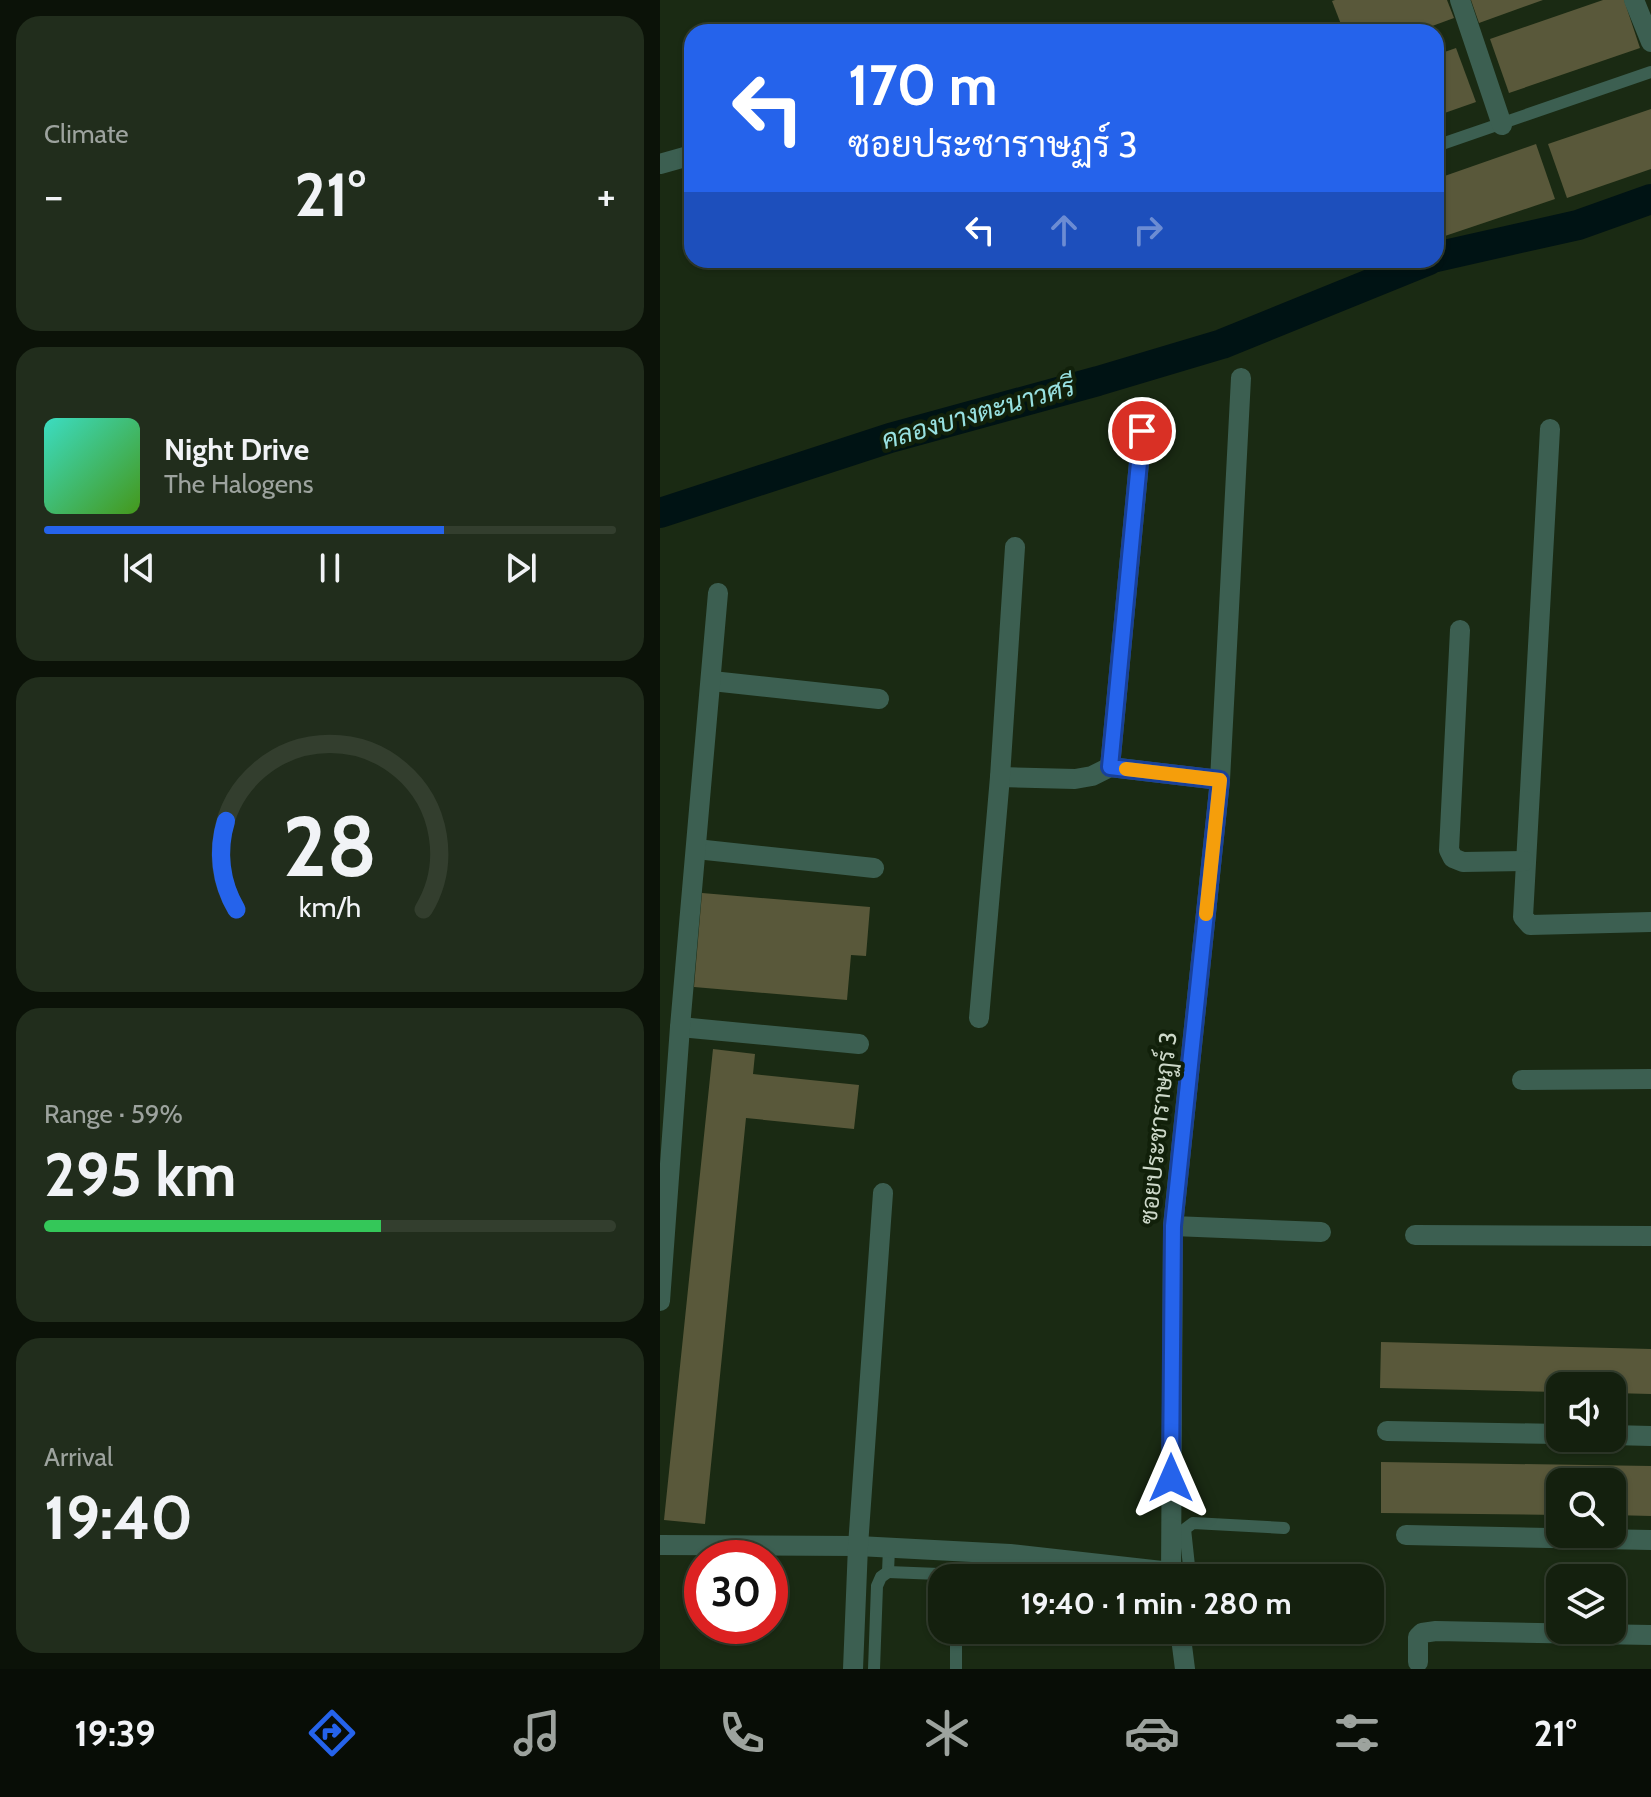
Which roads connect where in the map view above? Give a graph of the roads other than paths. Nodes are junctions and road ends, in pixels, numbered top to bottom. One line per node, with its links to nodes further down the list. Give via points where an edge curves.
1 (1460, 0): 5 (street)
2 (1634, 0): 3 (street)
3 (1651, 42)
4 (1651, 72): 5 (lane)
5 (1502, 125): 6 (lane)
6 (1444, 143)
7 (684, 157): 8 (street)
8 (660, 164)
9 (1241, 378): 19 (street, ซอยประชาราษฏร์ 3)
10 (1550, 429): 21 (street)
11 (1142, 431): 17 (street)
12 (1015, 547): 18 (street)
13 (718, 593): 15 (street)
14 (1460, 630): 21 (street, via 1449,850 1463,862)
15 (712, 681): 16 (street); 20 (street)
16 (879, 699)
17 (1110, 767): 18 (street, via 1075,779); 19 (street)
18 (1000, 777): 24 (street)
19 (1220, 780): 30 (street, ซอยประชาราษฏร์ 3)
20 (696, 849): 22 (street); 25 (street)
21 (1524, 861): 23 (street, via 1526,923)
22 (874, 868)
23 (1651, 922)
24 (979, 1018)
25 (680, 1027): 26 (street); 34 (street)
26 (859, 1044)
27 (1651, 1079): 28 (street)
28 (1522, 1080)
29 (883, 1193): 43 (street)
30 (1173, 1226): 31 (street); 46 (street, ซอยประชาราษฏร์ 3)
31 (1321, 1232)
32 (1415, 1235): 33 (street)
33 (1651, 1236)
34 (660, 1301)
35 (1387, 1431): 36 (street)
36 (1546, 1434)
37 (1626, 1435): 38 (street)
38 (1651, 1436)
39 (1284, 1528): 47 (lane, via 1193,1523 1185,1529)
40 (1406, 1535): 41 (street)
41 (1651, 1540)
42 (660, 1545): 43 (street)
43 (858, 1546): 44 (street); 54 (street)
44 (889, 1548): 45 (street); 48 (lane)
45 (1095, 1564)
46 (1180, 1564)
47 (1181, 1564)
48 (888, 1572): 49 (lane); 55 (lane, via 877,1586)
49 (928, 1574)
50 (1651, 1635): 53 (street, via 1436,1631 1418,1637)
51 (956, 1644): 56 (lane)
52 (1182, 1644): 57 (street)
53 (1418, 1662)
54 (853, 1669)
55 (874, 1669)
56 (956, 1669)
57 (1185, 1669)

